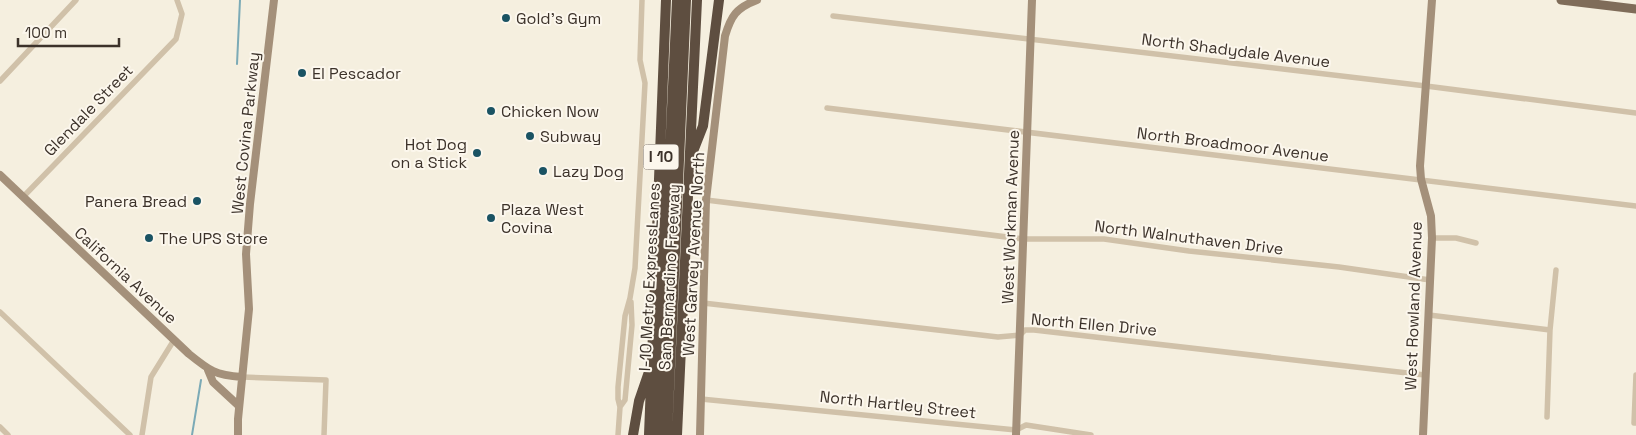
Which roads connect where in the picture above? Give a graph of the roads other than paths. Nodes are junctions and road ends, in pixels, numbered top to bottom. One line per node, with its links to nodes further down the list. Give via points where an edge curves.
1 (76, 0): 17 (street)
2 (177, 0): 25 (street, Glendale Street, via 182,14 176,39)
3 (274, 0): 43 (street, West Covina Parkway, via 246,254 249,309)
4 (642, 0): 57 (street, via 640,60 646,82 635,268 630,298 632,325 626,400 620,407)
5 (666, 0): 39 (highway, San Bernardino Freeway / I 10)
6 (677, 0): 60 (highway, I-10 Metro ExpressLanes)
7 (686, 0): 61 (highway, I-10 Metro ExpressLanes)
8 (697, 0): 22 (highway, San Bernardino Freeway / I 10)
9 (719, 0): 22 (highway, via 703,126)
10 (757, 0): 26 (street, West Garvey Avenue North, via 734,13 724,36)
11 (1032, 0): 16 (street, West Workman Avenue)
12 (1432, 0): 18 (street, West Rowland Avenue)
13 (1561, 0): 14 (main road)
14 (1636, 10)
15 (833, 16): 16 (street, North Shadydale Avenue)
16 (1030, 40): 18 (street, North Shadydale Avenue); 21 (street, West Workman Avenue)
17 (0, 81)
18 (1426, 86): 20 (street, North Shadydale Avenue); 24 (street, West Rowland Avenue)
19 (827, 108): 21 (street, North Broadmoor Avenue)
20 (1636, 113)
21 (1027, 133): 24 (street, North Broadmoor Avenue); 29 (street, West Workman Avenue)
22 (689, 162): 62 (highway, San Bernardino Freeway / I 10)
23 (0, 175): 25 (street, California Avenue)
24 (1421, 179): 27 (street, North Broadmoor Avenue); 28 (street, West Rowland Avenue, via 1431,216)
25 (23, 197): 38 (street, California Avenue)
26 (706, 200): 29 (street, North Walnuthaven Drive); 33 (street, West Garvey Avenue North)
27 (1636, 206)
28 (1432, 238): 30 (street, via 1456,238); 32 (street, West Rowland Avenue)
29 (1023, 239): 32 (street, North Walnuthaven Drive, via 1104,239); 37 (street, West Workman Avenue)
30 (1476, 243)
31 (1556, 270): 36 (street)
32 (1430, 280): 35 (street, West Rowland Avenue)
33 (703, 303): 37 (street, North Ellen Drive, via 998,337); 44 (street, West Garvey Avenue North)
34 (0, 312): 52 (street)
35 (1429, 315): 36 (street); 41 (street, West Rowland Avenue)
36 (1550, 330): 46 (street)
37 (1020, 335): 41 (street, North Ellen Drive, via 1024,330 1034,330); 50 (street, West Workman Avenue)
38 (174, 340): 40 (street, California Avenue); 53 (street, via 151,377)
39 (652, 362): 58 (highway, via 638,402); 59 (highway, San Bernardino Freeway / I 10)
40 (208, 370): 43 (street, California Avenue); 45 (street, via 214,382)
41 (1425, 375): 65 (street, West Rowland Avenue)
42 (1636, 375): 48 (street)
43 (242, 377): 45 (street, West Covina Parkway); 56 (street, via 326,380)
44 (701, 398): 50 (street, North Hartley Street); 63 (street, West Garvey Avenue North)
45 (239, 406): 47 (street, West Covina Parkway)
46 (1547, 417)
47 (238, 419): 54 (street, West Covina Parkway); 55 (street, West Covina Parkway)
48 (1635, 423)
49 (0, 427): 51 (street)
50 (1016, 432): 64 (street, North Hartley Street, via 1026,425)
51 (8, 435)
52 (130, 435)
53 (142, 435)
54 (233, 435)
55 (238, 435)
56 (324, 435)
57 (618, 435)
58 (633, 435)
59 (649, 435)
60 (657, 435)
61 (667, 435)
62 (678, 435)
63 (700, 435)
64 (1090, 435)
65 (1423, 435)

